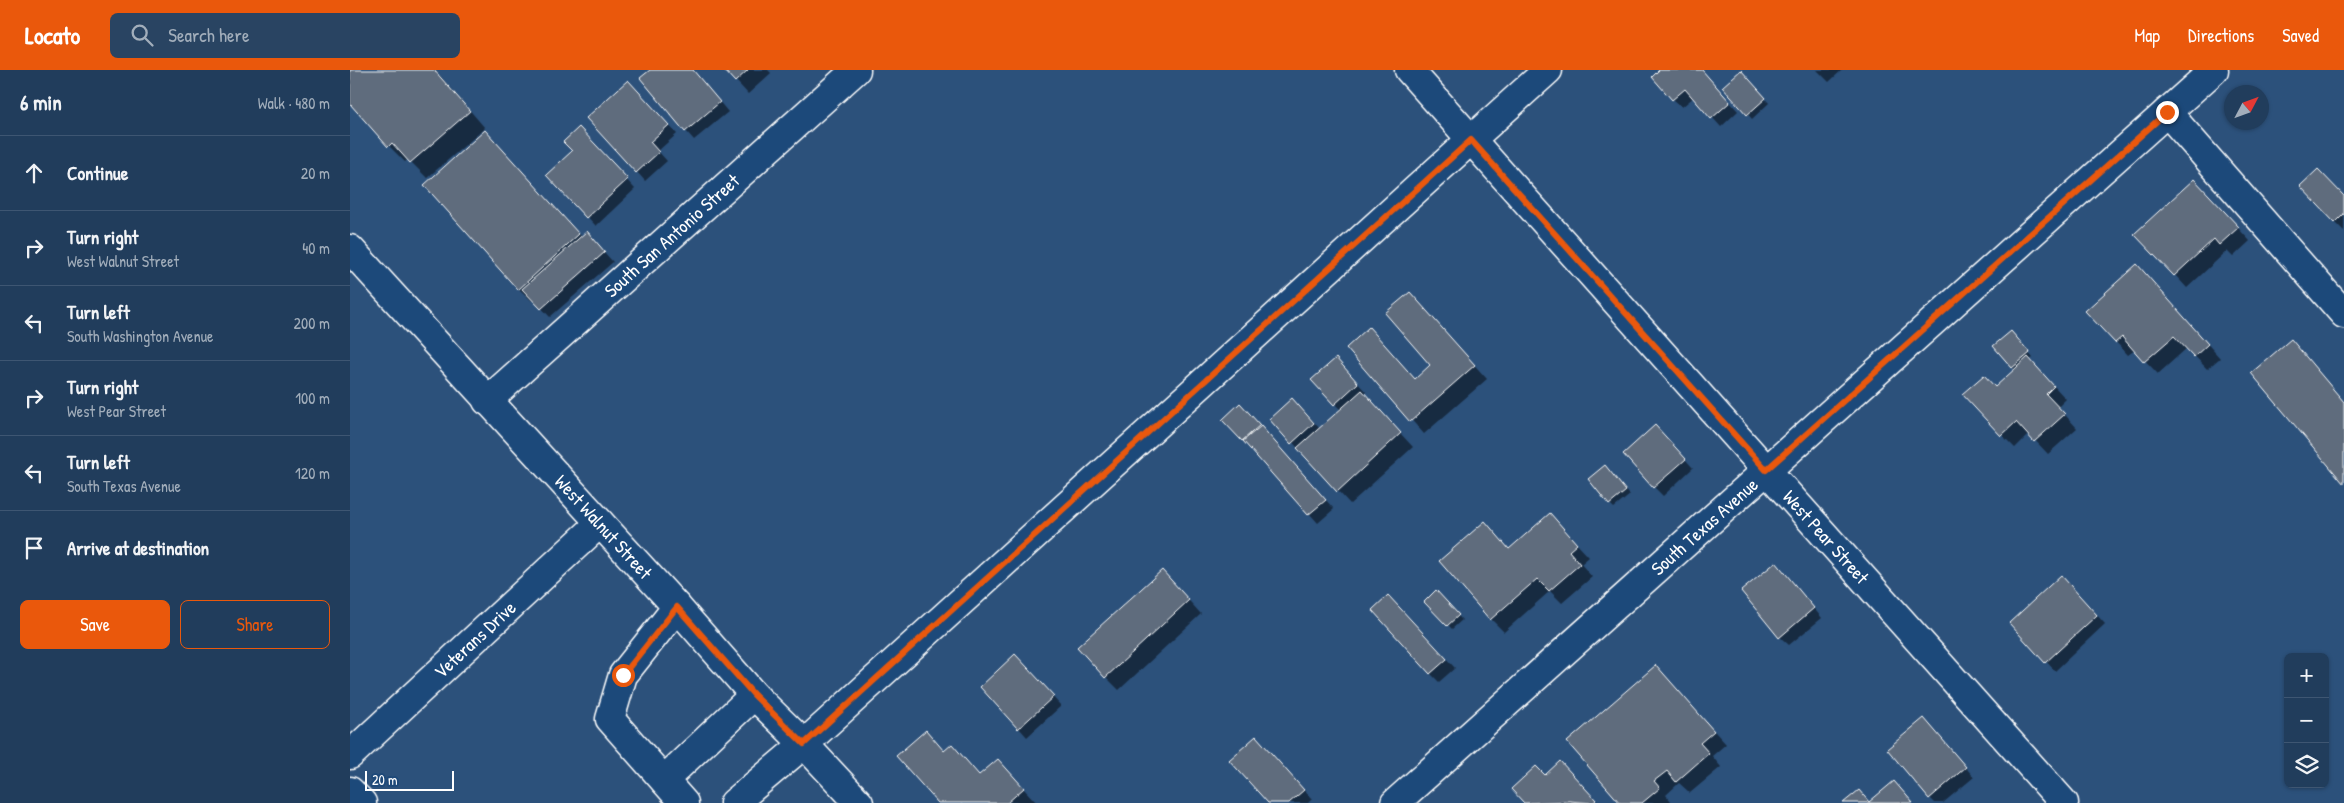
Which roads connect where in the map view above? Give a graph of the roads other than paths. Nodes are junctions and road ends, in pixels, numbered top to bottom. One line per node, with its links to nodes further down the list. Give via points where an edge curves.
1 (856, 70): 9 (street, South San Antonio Street)
2 (1410, 70): 6 (street, West Pear Street)
3 (1548, 70): 6 (street)
4 (2214, 70): 5 (street, South Texas Avenue)
5 (2167, 112): 8 (street); 10 (street, South Texas Avenue)
6 (1471, 140): 10 (street, West Pear Street); 14 (street)
7 (350, 249): 9 (street, West Walnut Street)
8 (2344, 314)
9 (487, 401): 11 (street, West Walnut Street)
10 (1766, 470): 22 (street, South Texas Avenue); 23 (street, West Pear Street)
11 (600, 523): 12 (street, West Walnut Street); 15 (street, Veterans Drive)
12 (677, 607): 13 (street, West Walnut Street); 16 (street, via 623,675 610,719)
13 (754, 695): 14 (street, West Walnut Street); 16 (street)
14 (804, 744): 20 (street); 21 (street, West Walnut Street)
15 (350, 755)
16 (664, 780): 19 (street)
17 (350, 790): 18 (street)
18 (362, 803)
19 (684, 803)
20 (734, 803)
21 (859, 803)
22 (1395, 803)
23 (2064, 803)

